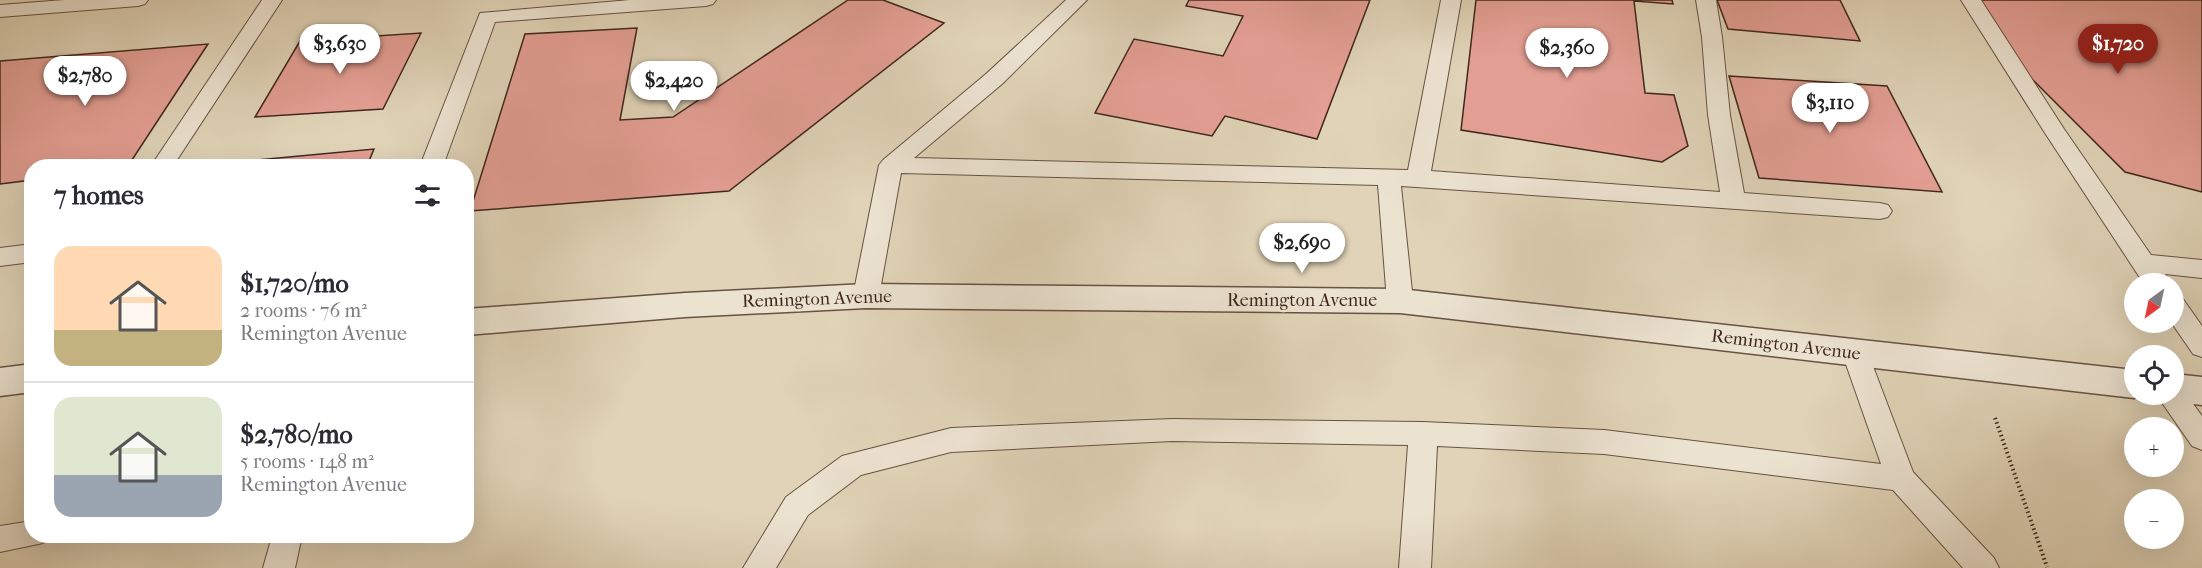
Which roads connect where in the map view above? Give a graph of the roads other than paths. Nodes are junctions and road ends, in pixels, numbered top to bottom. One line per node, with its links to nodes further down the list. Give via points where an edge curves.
1 (138, 0): 8 (lane)
2 (272, 0): 9 (lane)
3 (706, 0): 10 (lane, via 487,17)
4 (1077, 0): 11 (lane, via 994,79)
5 (1451, 0): 13 (lane)
6 (1706, 0): 14 (lane)
7 (1971, 0): 19 (lane)
8 (0, 11)
9 (167, 159)
10 (434, 159)
11 (891, 165): 12 (lane); 20 (lane)
12 (1389, 178): 13 (lane); 21 (lane)
13 (1418, 178): 14 (lane)
14 (1733, 201): 15 (lane)
15 (1880, 212)
16 (24, 254): 17 (lane)
17 (0, 257)
18 (2202, 269): 19 (lane)
19 (2151, 273)
20 (866, 296): 21 (street, Remington Avenue); 22 (street, Remington Avenue, via 685,304)
21 (1400, 301): 25 (street, Remington Avenue)
22 (474, 321)
23 (2184, 321): 24 (lane)
24 (2202, 347)
25 (1855, 353): 26 (street, Remington Avenue); 32 (lane)
26 (2124, 383)
27 (2184, 389): 28 (street)
28 (2202, 391)
29 (2178, 405): 31 (lane)
30 (1423, 434): 32 (lane, via 1604,442); 37 (lane, via 1172,430 951,440 852,465 796,506); 38 (lane)
31 (2202, 438)
32 (1901, 479): 39 (lane)
33 (24, 535): 34 (lane)
34 (0, 539)
35 (285, 543): 36 (lane)
36 (279, 568)
37 (759, 568)
38 (1414, 568)
39 (1983, 568)

